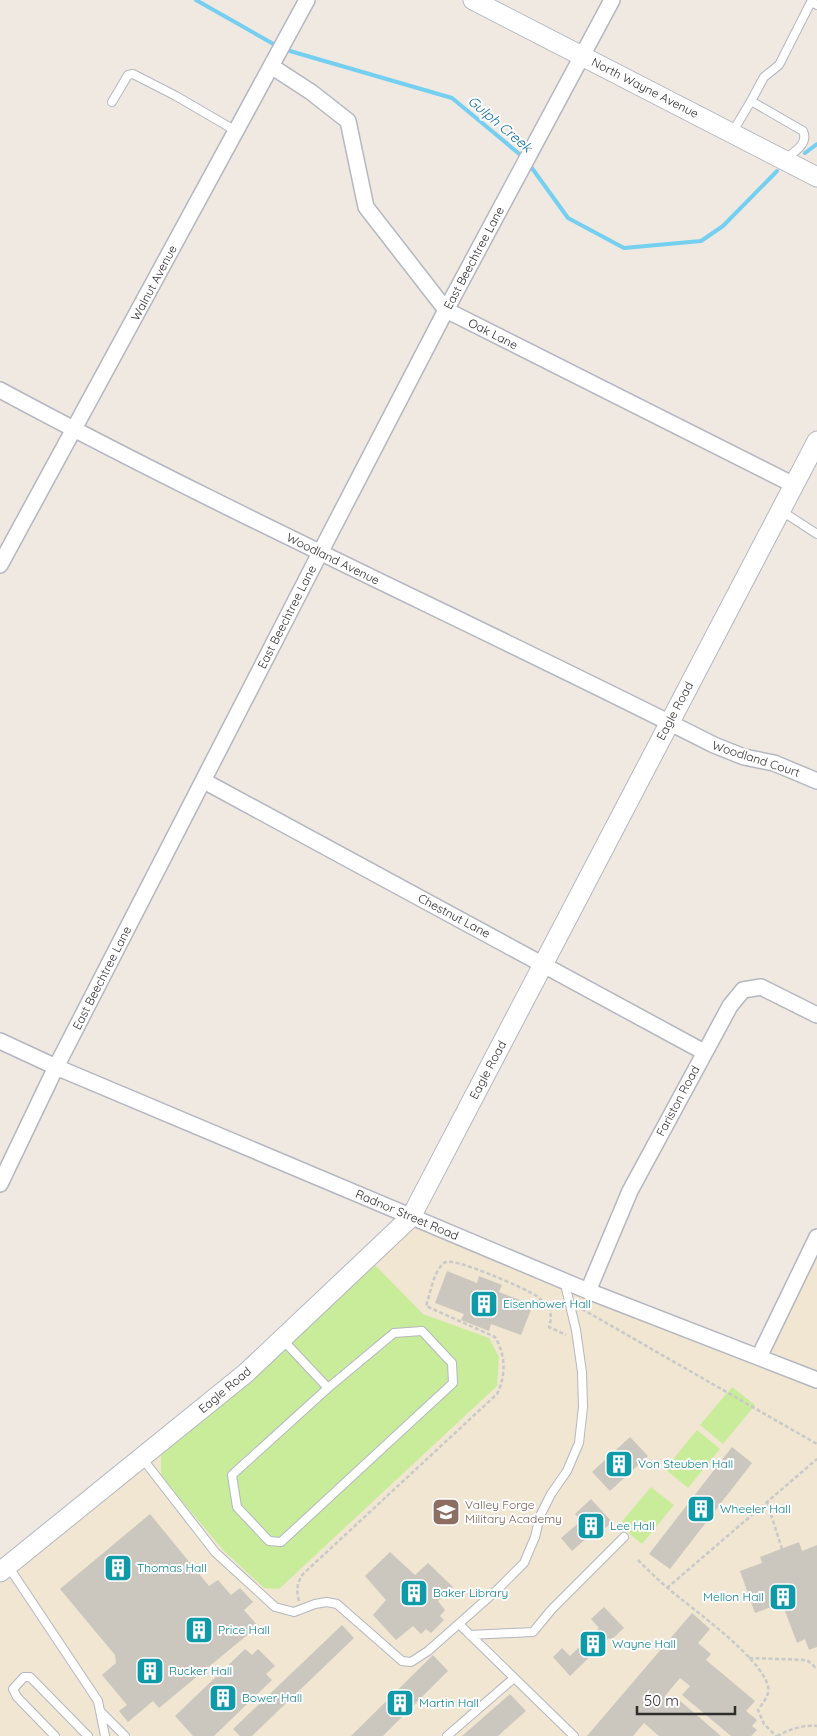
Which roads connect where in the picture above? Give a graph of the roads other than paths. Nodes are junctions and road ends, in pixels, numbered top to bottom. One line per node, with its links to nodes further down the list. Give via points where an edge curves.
1 (308, 0): 6 (street, Walnut Avenue)
2 (473, 0): 5 (street, North Wayne Avenue)
3 (612, 0): 5 (street, East Beechtree Lane)
4 (817, 5): 7 (lane, via 811,2 779,65 764,77)
5 (582, 55): 10 (street, North Wayne Avenue); 13 (street, East Beechtree Lane)
6 (271, 66): 9 (street, Walnut Avenue); 13 (street, Oak Lane, via 348,121 366,207)
7 (751, 101): 10 (lane); 11 (lane, via 803,131 804,144)
8 (112, 102): 9 (lane, via 128,75 133,74)
9 (236, 131): 15 (street, Walnut Avenue)
10 (732, 133): 11 (street, North Wayne Avenue)
11 (784, 160): 12 (street, North Wayne Avenue)
12 (817, 177)
13 (446, 310): 17 (street, Oak Lane); 20 (street, East Beechtree Lane)
14 (0, 390): 15 (street, Woodland Avenue)
15 (74, 430): 20 (street, Woodland Avenue); 21 (street, Walnut Avenue)
16 (817, 441): 17 (street, Eagle Road)
17 (794, 485): 18 (street, Eagle Road)
18 (780, 510): 19 (lane); 22 (street, Eagle Road)
19 (817, 534)
20 (320, 553): 22 (street, Woodland Avenue); 23 (street, East Beechtree Lane)
21 (0, 565)
22 (669, 723): 24 (street, Woodland Court, via 744,757 774,763); 25 (street, Eagle Road)
23 (204, 781): 25 (street, Chestnut Lane); 29 (street, East Beechtree Lane)
24 (817, 781)
25 (544, 964): 28 (street, Chestnut Lane); 31 (street, Eagle Road)
26 (817, 1015): 28 (street, Fariston Road, via 761,987 744,990 730,1006)
27 (0, 1042): 29 (street, Radnor Street Road)
28 (704, 1052): 34 (street, Fariston Road, via 630,1191)
29 (56, 1067): 30 (street, East Beechtree Lane); 31 (street, Radnor Street Road)
30 (0, 1184)
31 (411, 1217): 33 (street, Radnor Street Road); 35 (street, Eagle Road)
32 (817, 1237): 36 (street)
33 (564, 1280): 34 (street, Radnor Street Road); 42 (lane, via 582,1372 579,1443 567,1471 540,1516 536,1537 524,1564)
34 (588, 1291): 36 (street, Radnor Street Road)
35 (282, 1339): 38 (lane); 39 (street, Eagle Road, via 246,1373)
36 (759, 1357): 37 (street, Radnor Street Road)
37 (817, 1380)
38 (328, 1388): 38 (lane, via 232,1475 237,1507 269,1541 281,1542 454,1383 452,1363 422,1332 394,1333)
39 (142, 1458): 41 (street, Eagle Road); 42 (lane, via 216,1552 275,1607 294,1612 315,1604 337,1604 402,1661 411,1662)
40 (624, 1536): 43 (lane, via 533,1632)
41 (4, 1569): 45 (lane, via 98,1701)
42 (459, 1624): 43 (lane)
43 (470, 1635): 44 (lane)
44 (514, 1678): 50 (lane); 51 (lane)
45 (100, 1712): 48 (lane); 49 (lane)
46 (55, 1736): 47 (lane, via 17,1697 13,1689 24,1677 30,1677)
47 (88, 1736)
48 (105, 1736)
49 (125, 1736)
50 (447, 1736)
51 (574, 1736)

